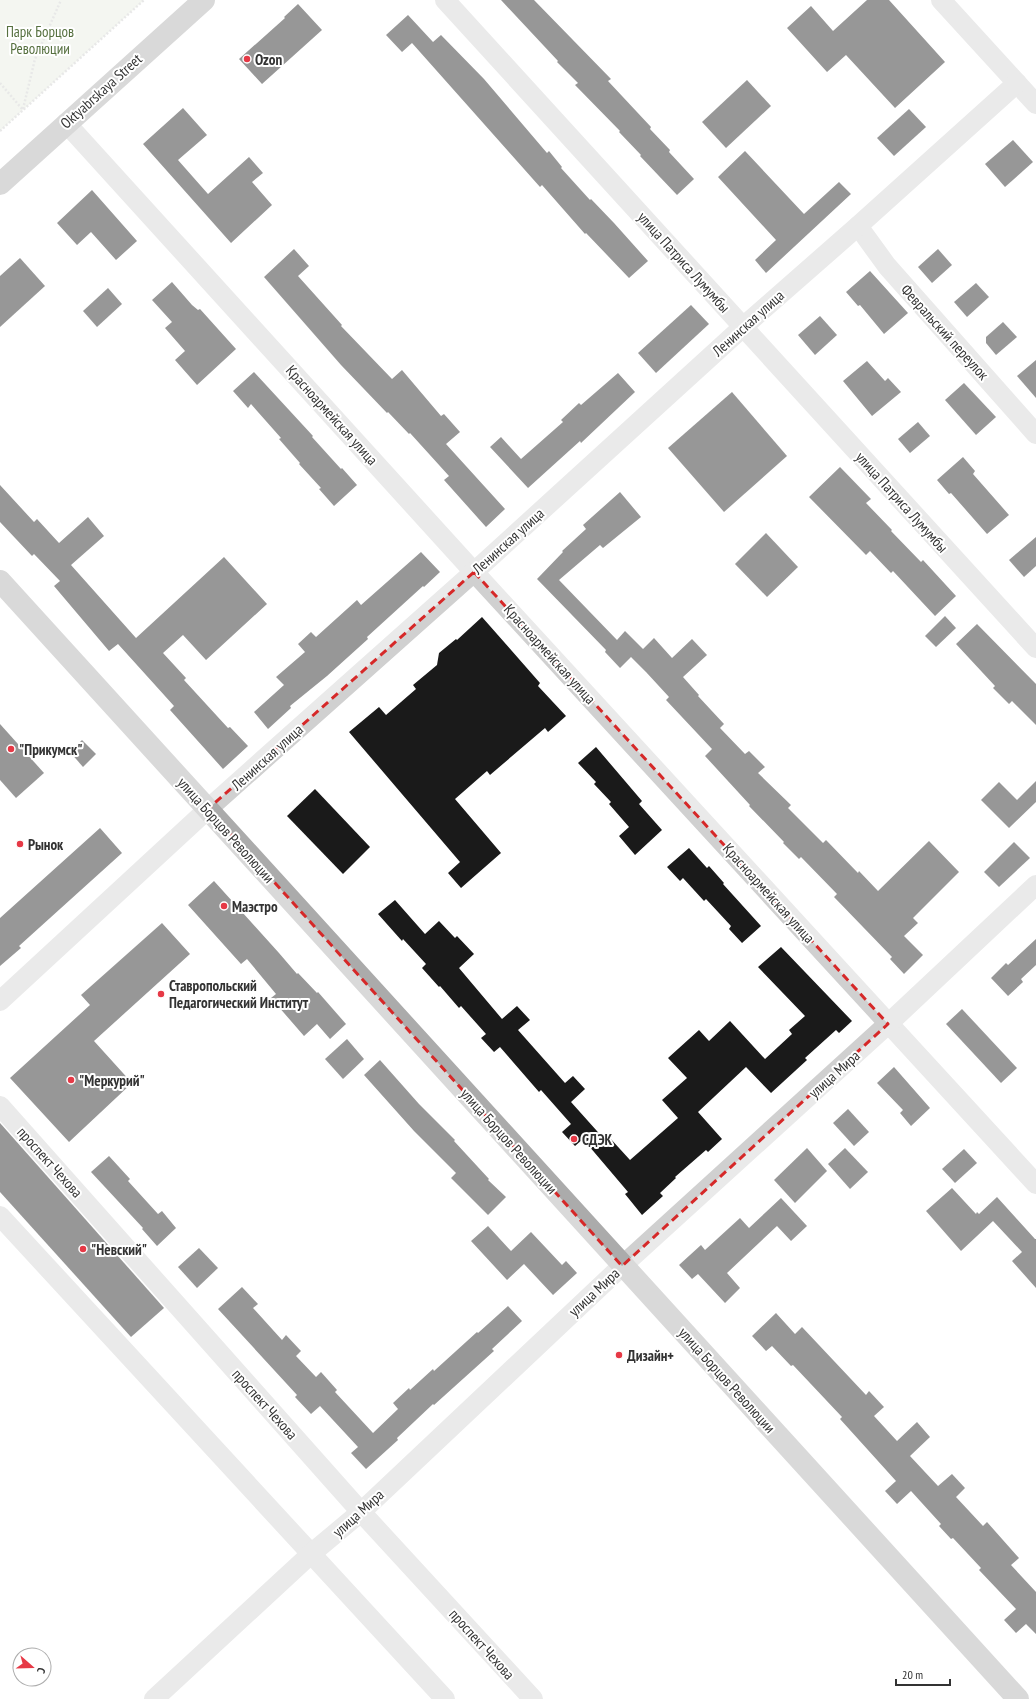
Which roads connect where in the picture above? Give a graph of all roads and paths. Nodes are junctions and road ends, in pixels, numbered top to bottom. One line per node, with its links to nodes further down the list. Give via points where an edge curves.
1 (61, 0): 9 (path, via 35,59)
2 (144, 0): 9 (path)
3 (204, 0): 10 (main road, Oktyabrskaya Street)
4 (445, 0): 14 (street, улица Патриса Лумумбы)
5 (941, 0): 6 (street)
6 (1017, 82): 8 (street); 13 (street, Ленинская улица)
7 (0, 84): 9 (path)
8 (1036, 104)
9 (23, 110): 11 (path)
10 (66, 123): 12 (main road, Oktyabrskaya Street); 16 (street, Красноармейская улица)
11 (0, 131)
12 (0, 184)
13 (858, 226): 14 (street, Ленинская улица); 15 (street, Февральский переулок, via 887,266)
14 (742, 327): 16 (street, Ленинская улица); 18 (street, улица Патриса Лумумбы)
15 (1036, 434)
16 (474, 572): 19 (street, Ленинская улица); 22 (street, Красноармейская улица)
17 (0, 581): 19 (main road, улица Борцов Революции)
18 (1036, 648)
19 (208, 809): 21 (street, Ленинская улица); 26 (main road, улица Борцов Революции)
20 (1036, 885): 22 (street, улица Мира)
21 (0, 1001)
22 (888, 1024): 24 (street, Красноармейская улица); 26 (street, улица Мира)
23 (0, 1106): 27 (street, проспект Чехова)
24 (1036, 1184)
25 (0, 1216): 28 (street)
26 (622, 1266): 27 (street, улица Мира); 32 (main road, улица Борцов Революции)
27 (361, 1512): 28 (street, улица Мира); 31 (street, проспект Чехова)
28 (312, 1553): 29 (street, улица Мира); 30 (street)
29 (154, 1699)
30 (445, 1699)
31 (533, 1699)
32 (1018, 1699)

